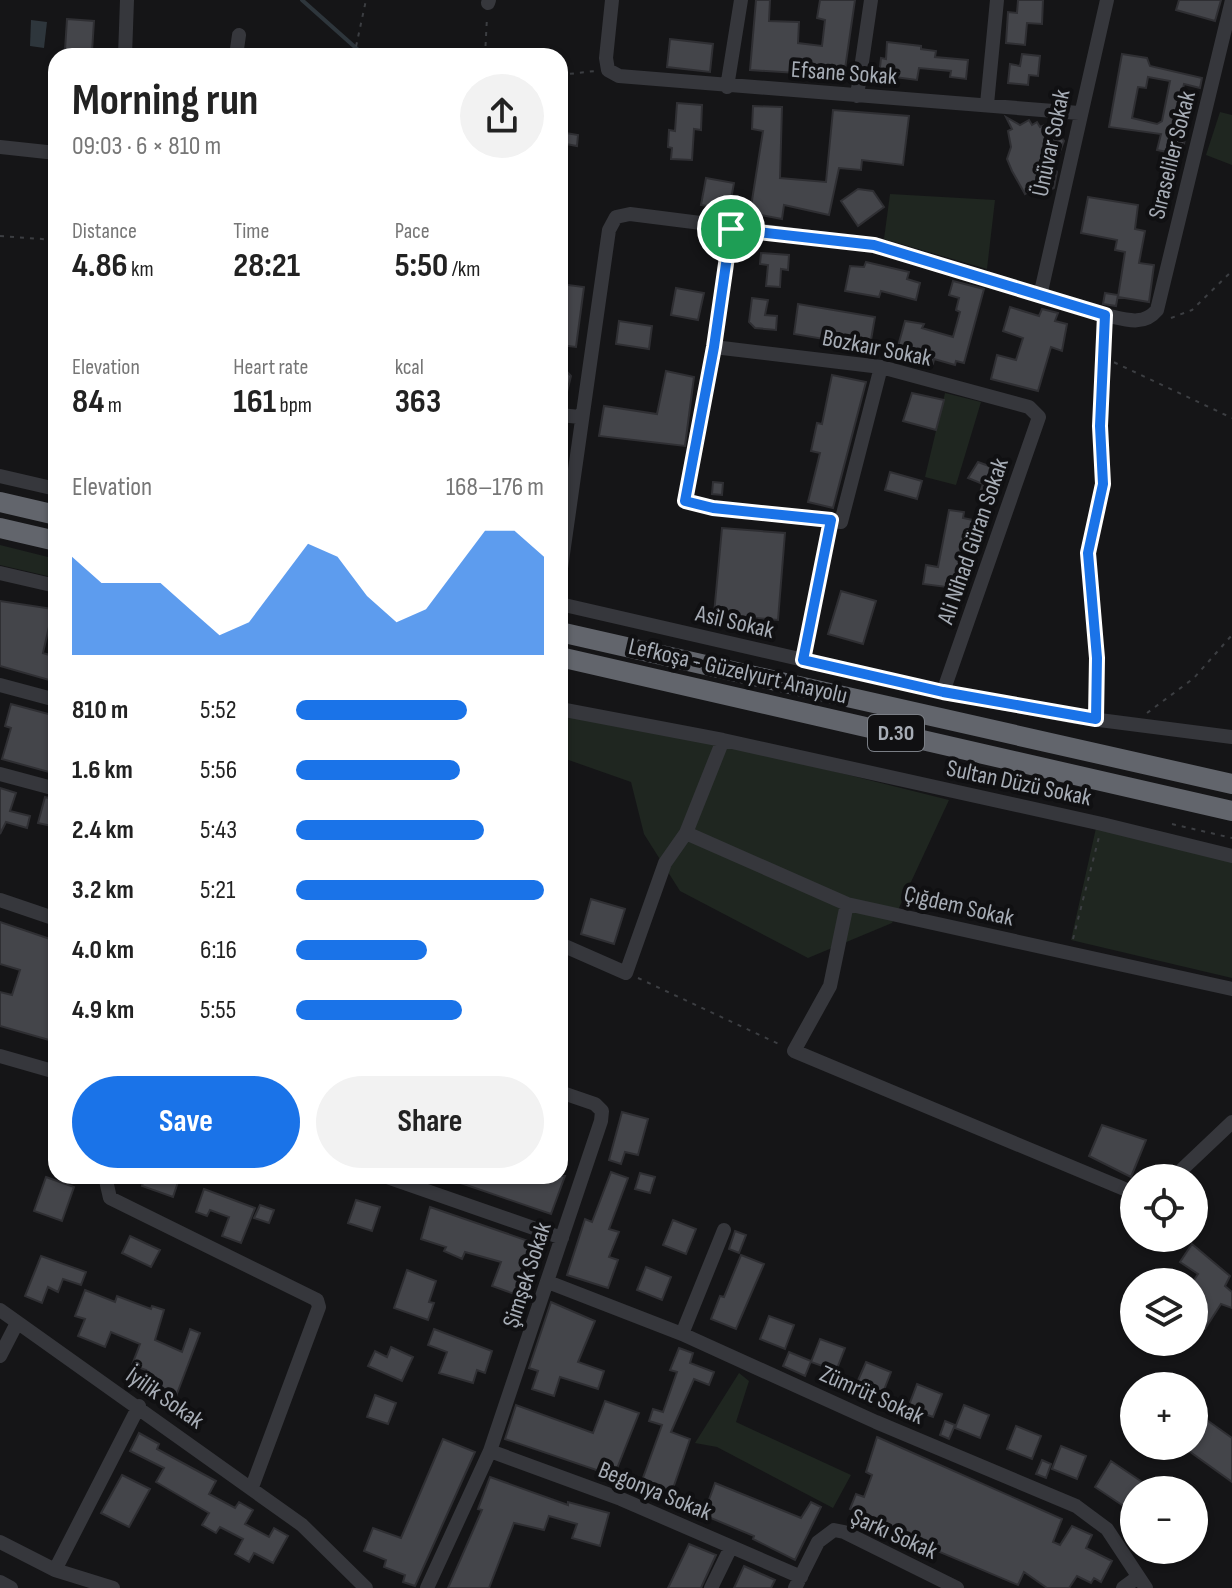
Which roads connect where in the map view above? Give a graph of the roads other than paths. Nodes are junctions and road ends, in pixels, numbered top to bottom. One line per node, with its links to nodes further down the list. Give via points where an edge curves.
1 (127, 0): 9 (street)
2 (612, 0): 11 (street, Efsane Sokak, via 608,70 619,76)
3 (741, 0): 11 (street)
4 (871, 0): 12 (street)
5 (997, 0): 13 (street)
6 (1107, 0): 14 (street, Ünüvar Sokak)
7 (1232, 0): 18 (street, Sıraseliler Sokak, via 1157,310 1139,322)
8 (239, 35): 10 (street)
9 (125, 48)
10 (237, 48)
11 (727, 87): 12 (street, Efsane Sokak)
12 (857, 96): 13 (street, Efsane Sokak)
13 (987, 104): 14 (street, Efsane Sokak)
14 (1079, 113): 18 (street, Ünüvar Sokak)
15 (0, 147): 16 (street)
16 (48, 152)
17 (731, 229): 18 (street, via 874,245); 19 (street); 23 (street, via 630,214 616,217 609,230)
18 (1040, 296)
19 (714, 347): 20 (street, Bozkaır Sokak); 20 (street, via 685,501 713,508 841,522)
20 (881, 367): 21 (street, Bozkaır Sokak)
21 (1029, 407): 37 (street, Ali Nihad Güran Sokak, via 1039,417)
22 (568, 416): 23 (street)
23 (580, 417): 27 (street)
24 (0, 476): 25 (street)
25 (48, 487)
26 (0, 502): 28 (highway)
27 (568, 512)
28 (48, 513)
29 (0, 528): 30 (highway)
30 (48, 539)
31 (0, 573): 32 (street)
32 (48, 584)
33 (568, 606): 37 (street, Asil Sokak)
34 (568, 634): 43 (highway, Lefkoşa - Güzelyurt Anayolu / D.30)
35 (568, 659): 45 (highway, Lefkoşa - Güzelyurt Anayolu / D.30)
36 (0, 685): 38 (street)
37 (943, 692): 40 (street, Asil Sokak)
38 (48, 698)
39 (568, 711): 41 (street, Sultan Düzü Sokak)
40 (1232, 737)
41 (723, 740): 46 (street); 47 (street, Sultan Düzü Sokak)
42 (0, 774): 44 (street)
43 (1232, 783)
44 (48, 787)
45 (1232, 811)
46 (686, 833): 49 (street, Çığdem Sokak); 51 (street, via 665,863 626,973)
47 (1232, 856)
48 (0, 900): 50 (street)
49 (847, 904): 52 (street, Çığdem Sokak); 60 (street, via 830,986 794,1051)
50 (48, 916)
51 (568, 948)
52 (1232, 989)
53 (0, 1056): 54 (street)
54 (48, 1070)
55 (568, 1095): 62 (street, Şimşek Sokak, via 602,1111)
56 (1232, 1122): 57 (street)
57 (1188, 1164)
58 (107, 1184): 70 (street, via 110,1198 317,1300 319,1307)
59 (407, 1184): 62 (street)
60 (1120, 1187)
61 (724, 1230): 66 (street)
62 (562, 1238): 63 (street, Şimşek Sokak)
63 (548, 1282): 66 (street, Zümrüt Sokak); 69 (street, Şimşek Sokak)
64 (0, 1310): 65 (street, İyilik Sokak)
65 (17, 1323): 67 (street); 68 (street, İyilik Sokak)
66 (682, 1334): 76 (street, Zümrüt Sokak, via 1076,1506 1107,1529)
67 (0, 1356)
68 (139, 1406): 70 (street, İyilik Sokak); 73 (street)
69 (490, 1451): 72 (street, Begonya Sokak); 80 (street, Şimşek Sokak)
70 (252, 1487): 79 (street, İyilik Sokak, via 302,1525)
71 (0, 1542): 73 (street)
72 (731, 1547): 75 (street, Begonya Sokak); 81 (street)
73 (55, 1570): 78 (street)
74 (0, 1582): 77 (street)
75 (798, 1582): 82 (street, Şarkı Sokak, via 818,1542 834,1530)
76 (1142, 1582): 83 (street)
77 (11, 1588)
78 (113, 1588)
79 (366, 1588)
80 (427, 1588)
81 (711, 1588)
82 (957, 1588)
83 (1123, 1588)

